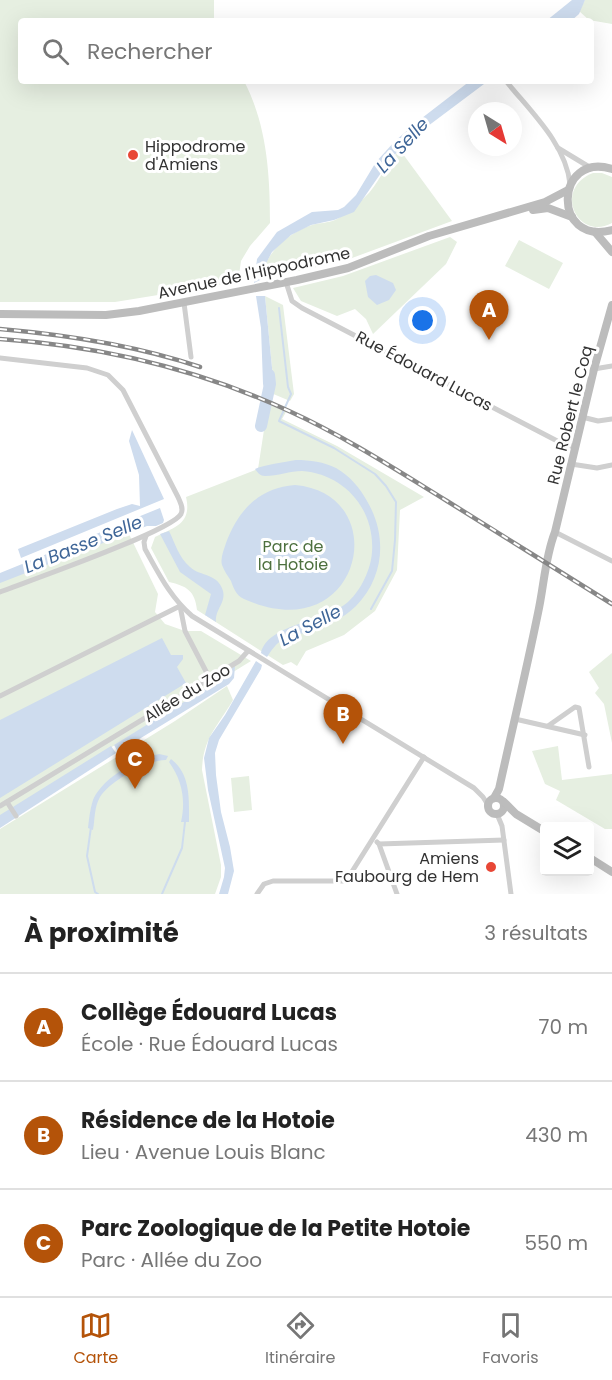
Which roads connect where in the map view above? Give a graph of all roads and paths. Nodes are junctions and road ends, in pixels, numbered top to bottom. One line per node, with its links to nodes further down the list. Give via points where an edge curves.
1 (508, 84): 2 (street)
2 (557, 147): 4 (street); 6 (street, via 570,177)
3 (612, 163): 5 (main road)
4 (591, 168): 5 (main road); 6 (main road, Avenue de l'Hippodrome, via 579,174)
5 (608, 168)
6 (569, 187): 7 (main road, Avenue de l'Hippodrome, via 553,200); 8 (main road, via 567,204)
7 (507, 214): 8 (main road, Avenue de l'Hippodrome, via 548,208); 12 (main road, Avenue de l'Hippodrome, via 429,236 348,268)
8 (572, 217): 10 (main road, Avenue de l'Hippodrome, via 581,227)
9 (612, 230): 10 (main road)
10 (594, 232): 11 (main road)
11 (612, 252)
12 (286, 282): 13 (main road, Avenue de l'Hippodrome); 22 (street, Rue Édouard Lucas, via 292,301 302,308)
13 (184, 303): 15 (main road, Avenue de l'Hippodrome, via 106,315); 16 (street)
14 (612, 305): 19 (main road, Rue Robert le Coq)
15 (0, 314)
16 (191, 357)
17 (0, 358): 26 (street, via 100,371 123,390 181,505 181,514 168,526)
18 (612, 366): 19 (street)
19 (594, 369): 20 (main road, Rue Robert le Coq)
20 (582, 417): 21 (street); 22 (main road, Rue Robert le Coq)
21 (612, 419)
22 (574, 447): 23 (main road, Rue Robert le Coq)
23 (571, 464): 24 (street, via 597,468); 25 (main road, Rue Robert le Coq)
24 (612, 465)
25 (555, 532): 27 (street); 33 (main road, Rue Robert le Coq, via 553,558)
26 (146, 536): 28 (street); 29 (street, via 146,549)
27 (612, 561)
28 (0, 592)
29 (180, 606): 30 (street); 31 (street, via 185,631); 32 (street)
30 (248, 651): 31 (street, Allée du Zoo); 36 (street)
31 (210, 679): 39 (street, Allée du Zoo)
32 (0, 696)
33 (515, 719): 34 (street); 38 (main road)
34 (548, 726): 35 (street); 35 (street, via 577,706)
35 (585, 735): 37 (street)
36 (424, 757): 38 (street); 45 (street)
37 (589, 766)
38 (494, 800): 41 (main road, via 505,807); 41 (main road, via 490,812); 42 (main road)
39 (7, 802): 40 (street, Allée du Zoo); 43 (street)
40 (0, 806)
41 (499, 813): 42 (main road); 46 (street)
42 (516, 814): 44 (main road)
43 (16, 816)
44 (540, 829)
45 (373, 840): 47 (street); 50 (street, via 343,881 273,881 264,884)
46 (504, 840): 47 (street); 52 (street)
47 (379, 844): 51 (street)
48 (594, 861): 49 (main road)
49 (612, 872)
50 (256, 894)
51 (397, 894)
52 (511, 894)

